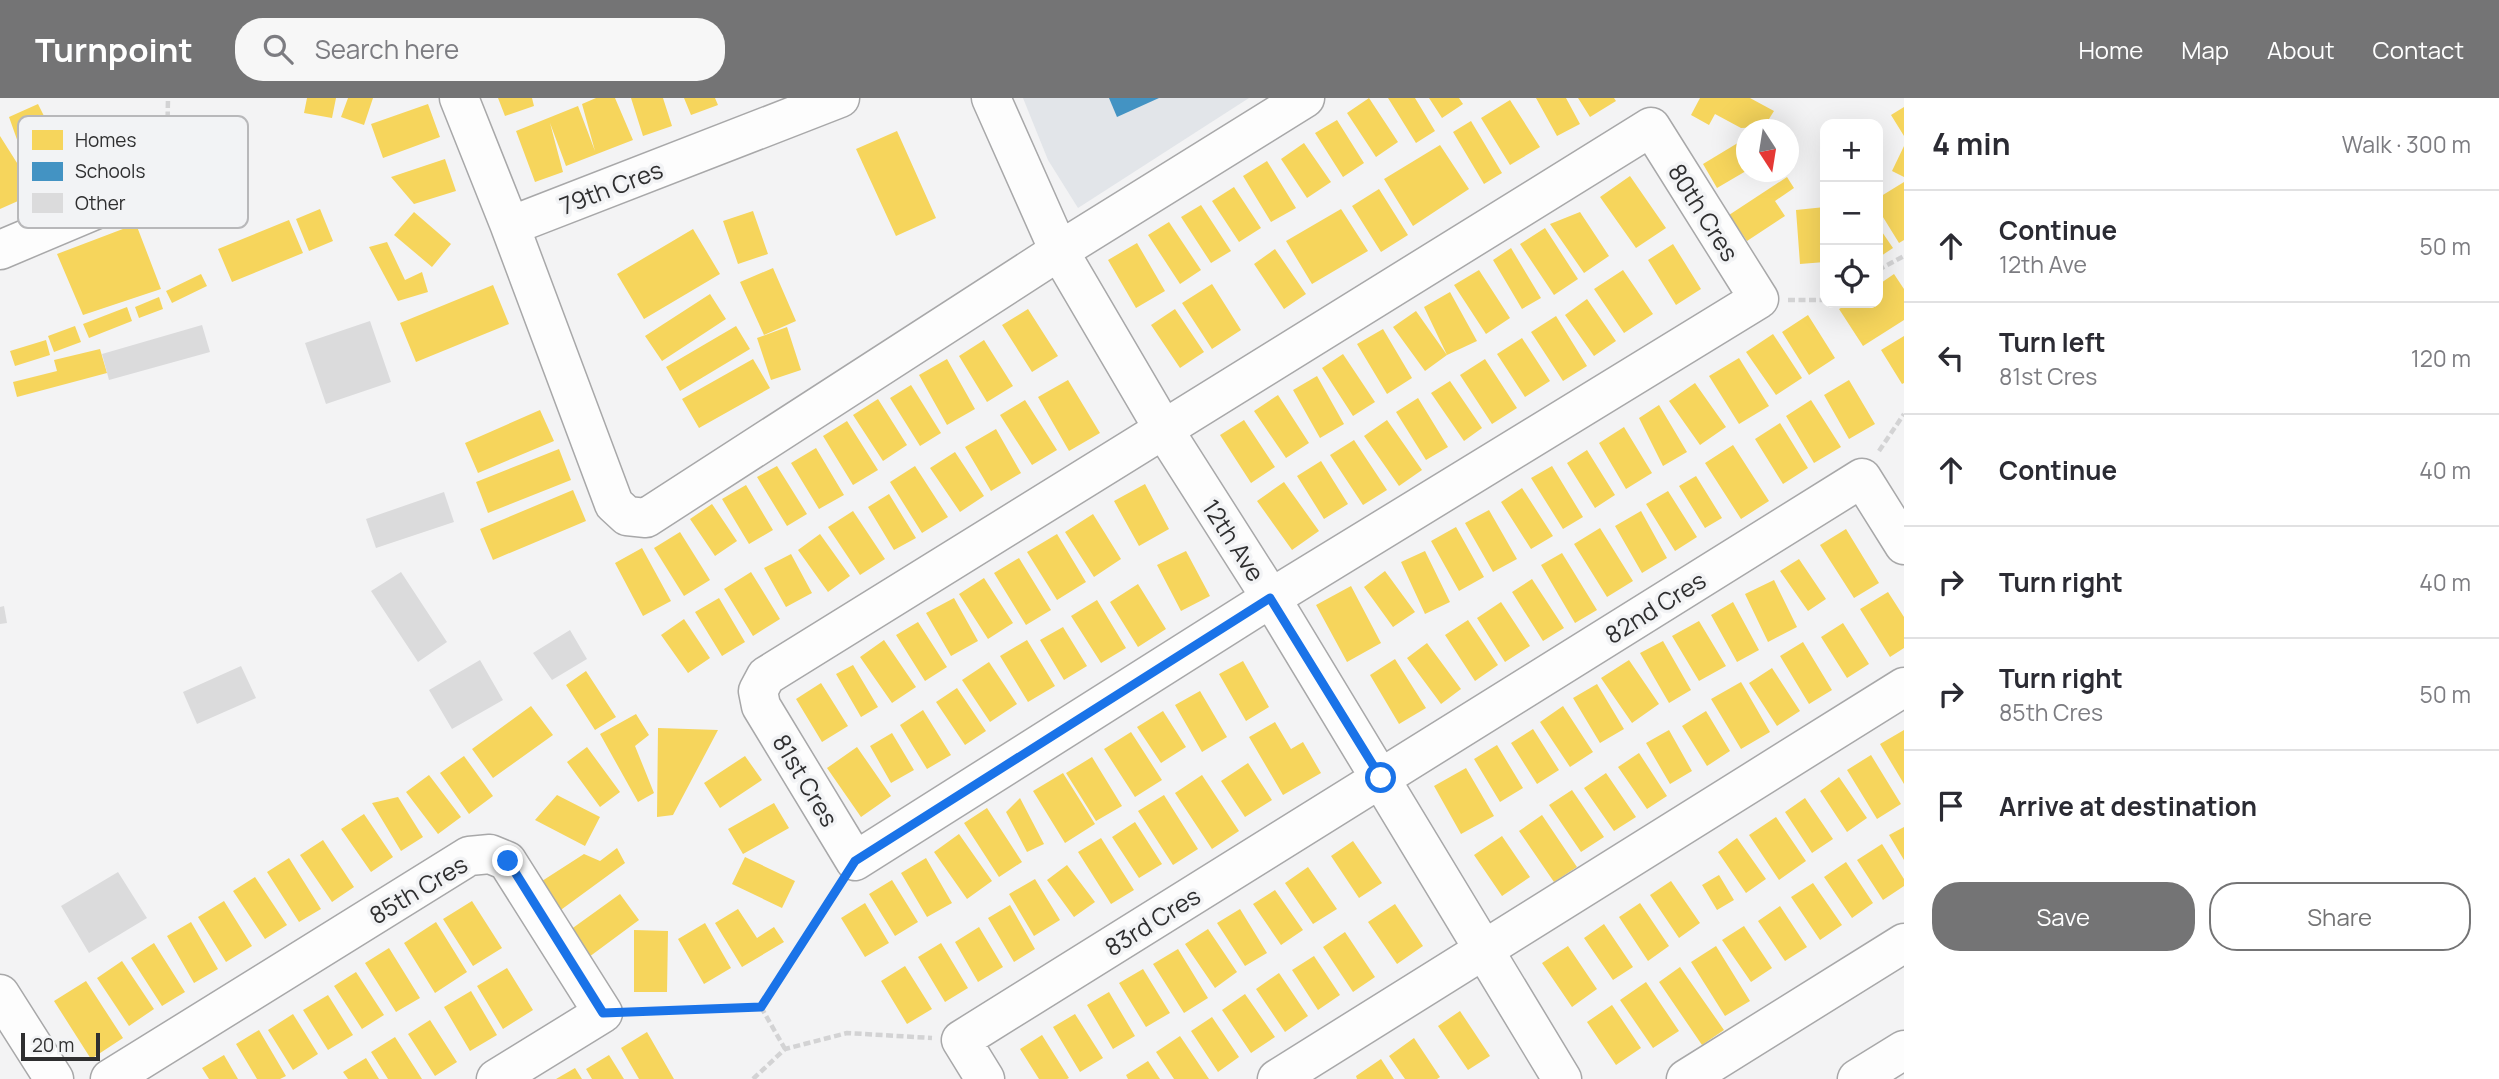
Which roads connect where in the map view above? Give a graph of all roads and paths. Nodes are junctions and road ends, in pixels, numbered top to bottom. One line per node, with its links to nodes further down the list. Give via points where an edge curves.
1 (168, 98): 6 (path)
2 (459, 98): 7 (street)
3 (841, 98): 7 (street, 79th Cres)
4 (991, 98): 10 (street, 12th Ave)
5 (1305, 98): 10 (street)
6 (168, 116)
7 (510, 226): 10 (street, via 614,504 627,516 646,518)
8 (52, 228): 9 (street)
9 (0, 250)
10 (1059, 251): 14 (street, 12th Ave)
11 (1904, 256): 12 (path)
12 (1883, 267)
13 (1904, 414): 15 (path)
14 (1164, 430): 17 (street, 12th Ave); 17 (street, 80th Cres, via 1651,127 1759,299); 20 (street, 81st Cres, via 766,676 758,691 761,706)
15 (1862, 478): 16 (street); 19 (street, 82nd Cres)
16 (1904, 545)
17 (1270, 598): 19 (street, 12th Ave); 20 (street)
18 (1904, 687): 22 (street)
19 (1381, 778): 22 (street, 12th Ave); 26 (street, 83rd Cres)
20 (855, 861): 24 (path)
21 (1904, 943): 36 (street)
22 (1485, 949): 34 (street); 35 (street, 12th Ave)
23 (0, 994): 29 (street)
24 (761, 1007): 25 (path); 27 (path)
25 (603, 1013): 30 (street, 85th Cres, via 508,861 491,854 469,856); 31 (street)
26 (961, 1040): 27 (path, via 847,1033); 33 (street)
27 (785, 1049): 32 (path)
28 (1904, 1050): 37 (street)
29 (54, 1079)
30 (110, 1079)
31 (496, 1079)
32 (753, 1079)
33 (985, 1079)
34 (1277, 1079)
35 (1562, 1079)
36 (1686, 1079)
37 (1857, 1079)

